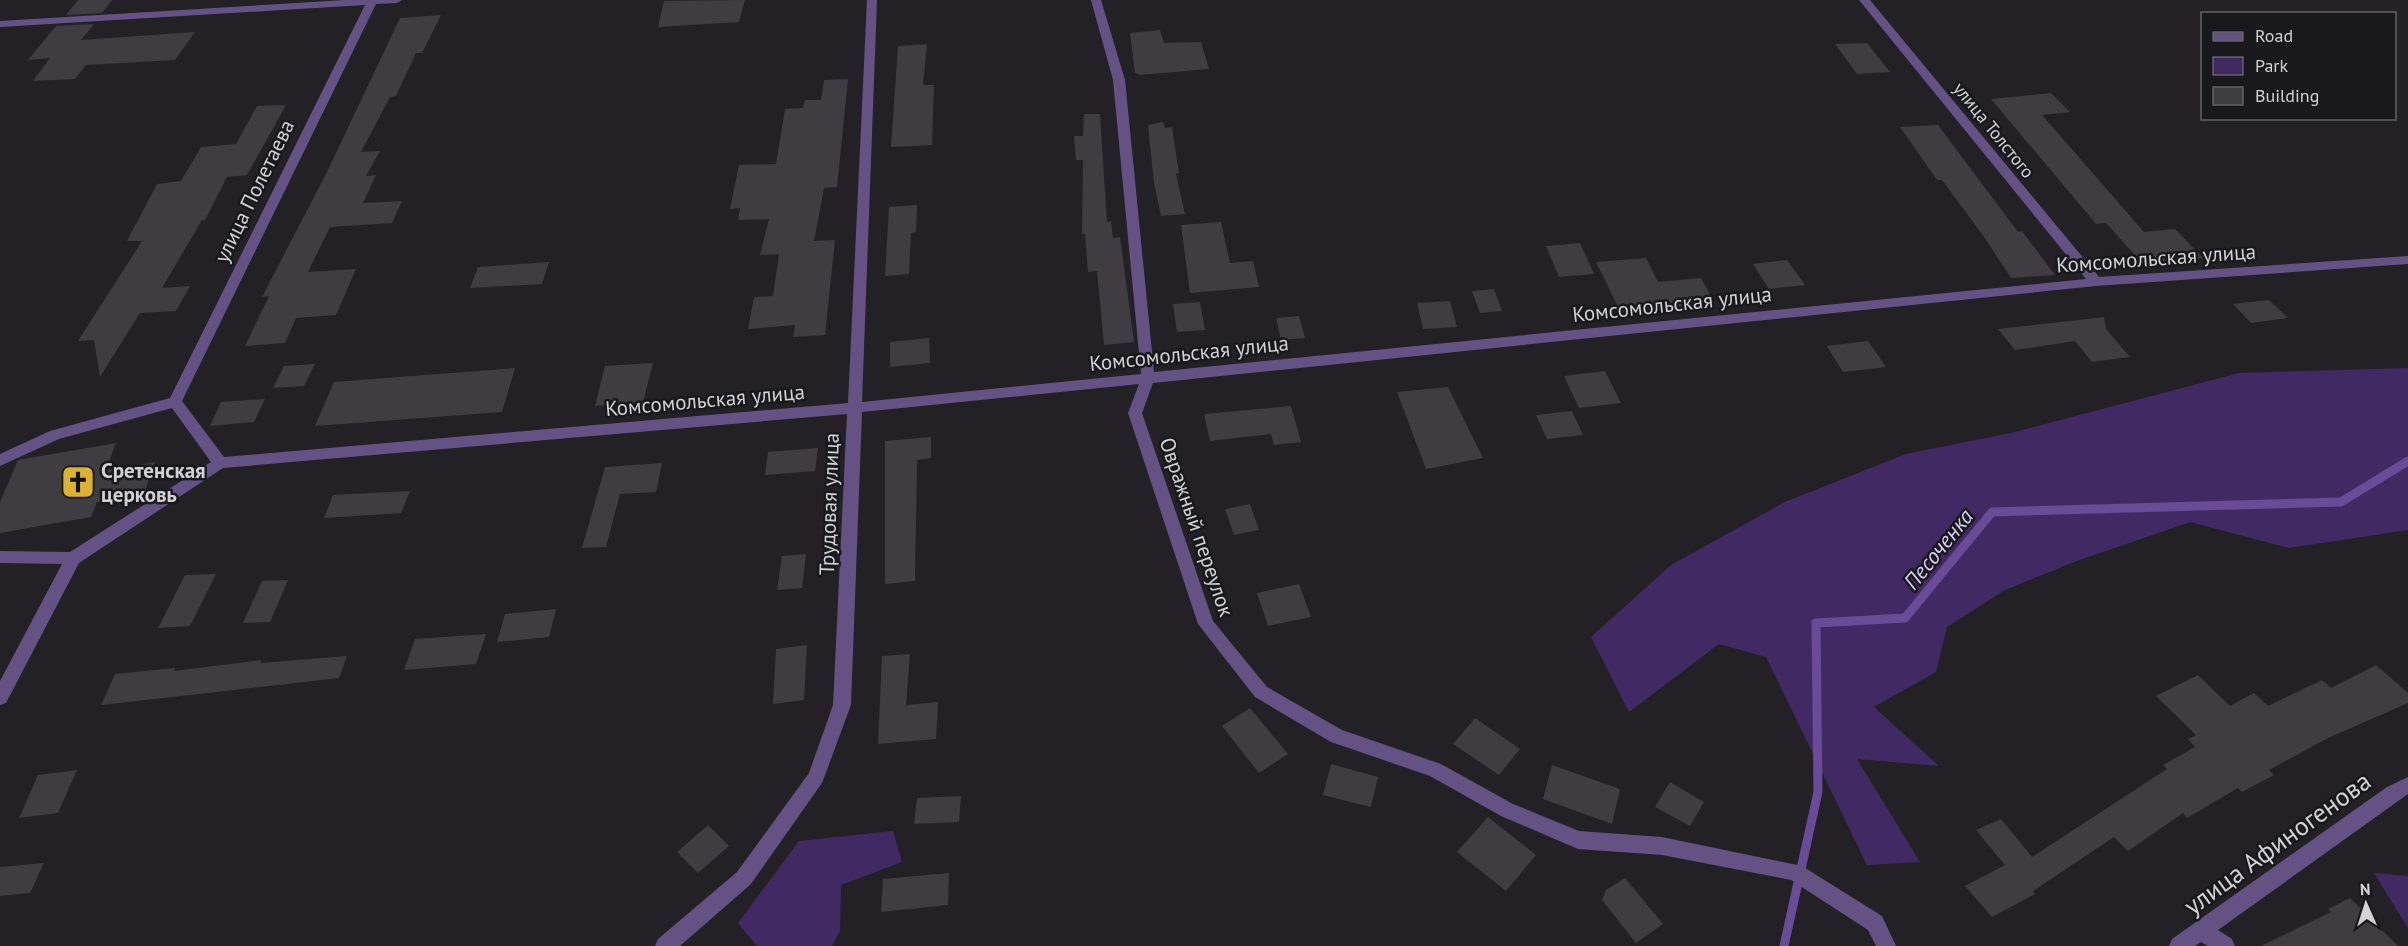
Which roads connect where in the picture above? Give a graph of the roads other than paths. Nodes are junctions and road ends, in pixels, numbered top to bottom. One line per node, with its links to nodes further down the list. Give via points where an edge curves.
1 (397, 0): 5 (street)
2 (872, 0): 11 (street, Трудовая улица)
3 (1096, 0): 9 (street, Овражный переулок, via 1119,80)
4 (1864, 0): 8 (street, улица Толстого)
5 (373, 1): 6 (street); 10 (street, улица Полетаева)
6 (0, 24)
7 (2408, 260): 8 (street, Комсомольская улица)
8 (2096, 282): 9 (street, Комсомольская улица)
9 (1148, 378): 11 (street, Комсомольская улица); 20 (street, Овражный переулок, via 1135,413 1206,624 1261,692 1337,736 1435,770 1507,810 1578,840 1662,846 1795,872 1875,923)
10 (175, 402): 12 (street, via 55,435); 13 (street)
11 (853, 408): 13 (street, Комсомольская улица); 19 (street, Трудовая улица, via 842,705 816,777 744,878)
12 (0, 460)
13 (220, 463): 15 (street, Комсомольская улица)
14 (0, 557): 15 (street)
15 (73, 558): 16 (street)
16 (0, 698)
17 (2408, 785): 18 (street, улица Афиногенова)
18 (2202, 931): 21 (street, улица Афиногенова); 22 (street)
19 (665, 946)
20 (1886, 946)
21 (2179, 946)
22 (2225, 946)

